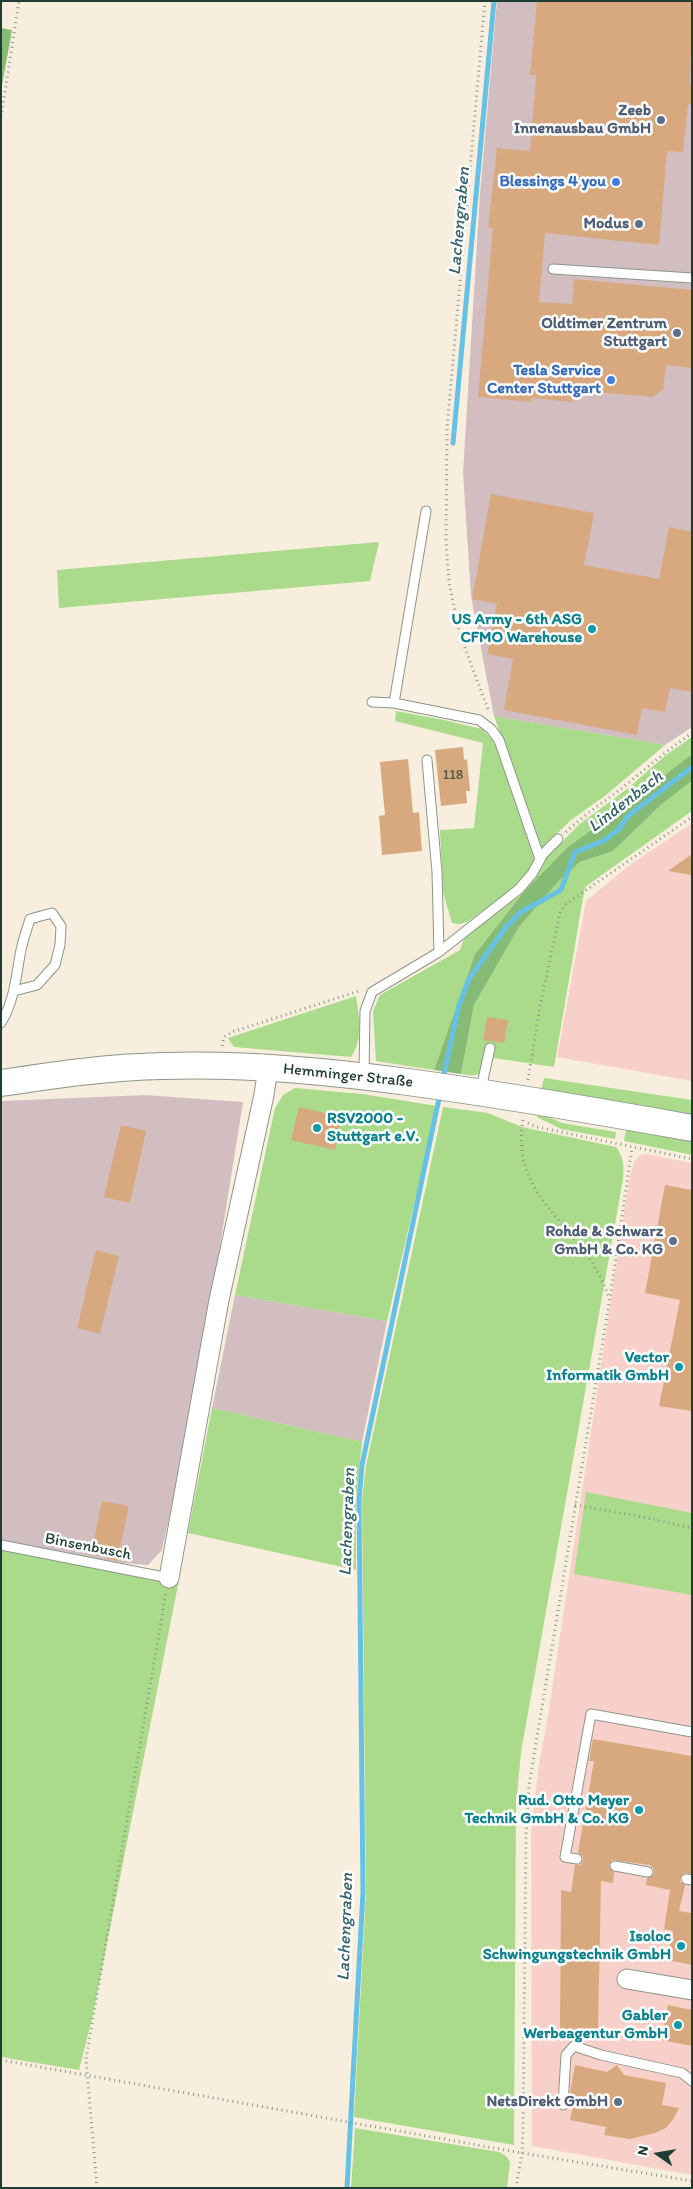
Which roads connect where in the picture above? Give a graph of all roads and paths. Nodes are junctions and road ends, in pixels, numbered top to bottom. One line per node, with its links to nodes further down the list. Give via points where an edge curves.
1 (20, 1): 3 (path)
2 (485, 1): 10 (path, via 448,419 446,541 449,583 460,635)
3 (1, 117)
4 (553, 269): 5 (lane)
5 (692, 278)
6 (426, 511): 8 (lane)
7 (372, 702): 8 (lane)
8 (394, 703): 10 (lane, via 479,720)
9 (692, 733): 13 (path)
10 (499, 740): 14 (lane)
11 (427, 760): 15 (lane, via 437,872)
12 (692, 817): 25 (path, via 566,904 560,913)
13 (558, 839): 14 (lane)
14 (540, 859): 15 (lane, via 519,889)
15 (439, 952): 17 (lane)
16 (14, 991): 16 (lane, via 30,919 52,913 61,926 55,965 37,985); 18 (lane)
17 (372, 992): 20 (path, via 358,992 232,1032 224,1037); 22 (lane, via 365,1011)
18 (1, 1023)
19 (490, 1048): 24 (lane)
20 (221, 1051)
21 (268, 1067): 22 (main road, Hemminger Straße); 23 (main road, Hemminger Straße, via 117,1068); 33 (street, via 219,1300)
22 (364, 1076): 24 (main road, Hemminger Straße)
23 (1, 1083)
24 (473, 1091): 25 (main road, Hemminger Straße)
25 (523, 1109): 26 (main road, Hemminger Straße); 27 (path, via 537,1127); 29 (path, via 520,1140 529,1178 591,1260)
26 (692, 1128)
27 (632, 1148): 28 (path); 29 (path)
28 (692, 1159)
29 (610, 1298): 30 (path)
30 (575, 1505): 31 (path); 44 (path, via 529,1785)
31 (692, 1528)
32 (1, 1545): 33 (lane, Binsenbusch)
33 (169, 1578): 41 (path, via 92,2020 86,2058)
34 (692, 1732): 35 (lane, via 591,1714 565,1856)
35 (577, 1859)
36 (615, 1866): 37 (lane)
37 (648, 1872)
38 (627, 1979): 39 (street)
39 (692, 1990)
40 (1, 2060): 41 (path)
41 (88, 2077): 44 (path); 46 (path)
42 (692, 2081): 43 (lane, via 682,2073 574,2046 566,2055)
43 (563, 2105)
44 (522, 2153): 45 (path); 47 (path)
45 (692, 2181)
46 (97, 2188)
47 (516, 2188)

